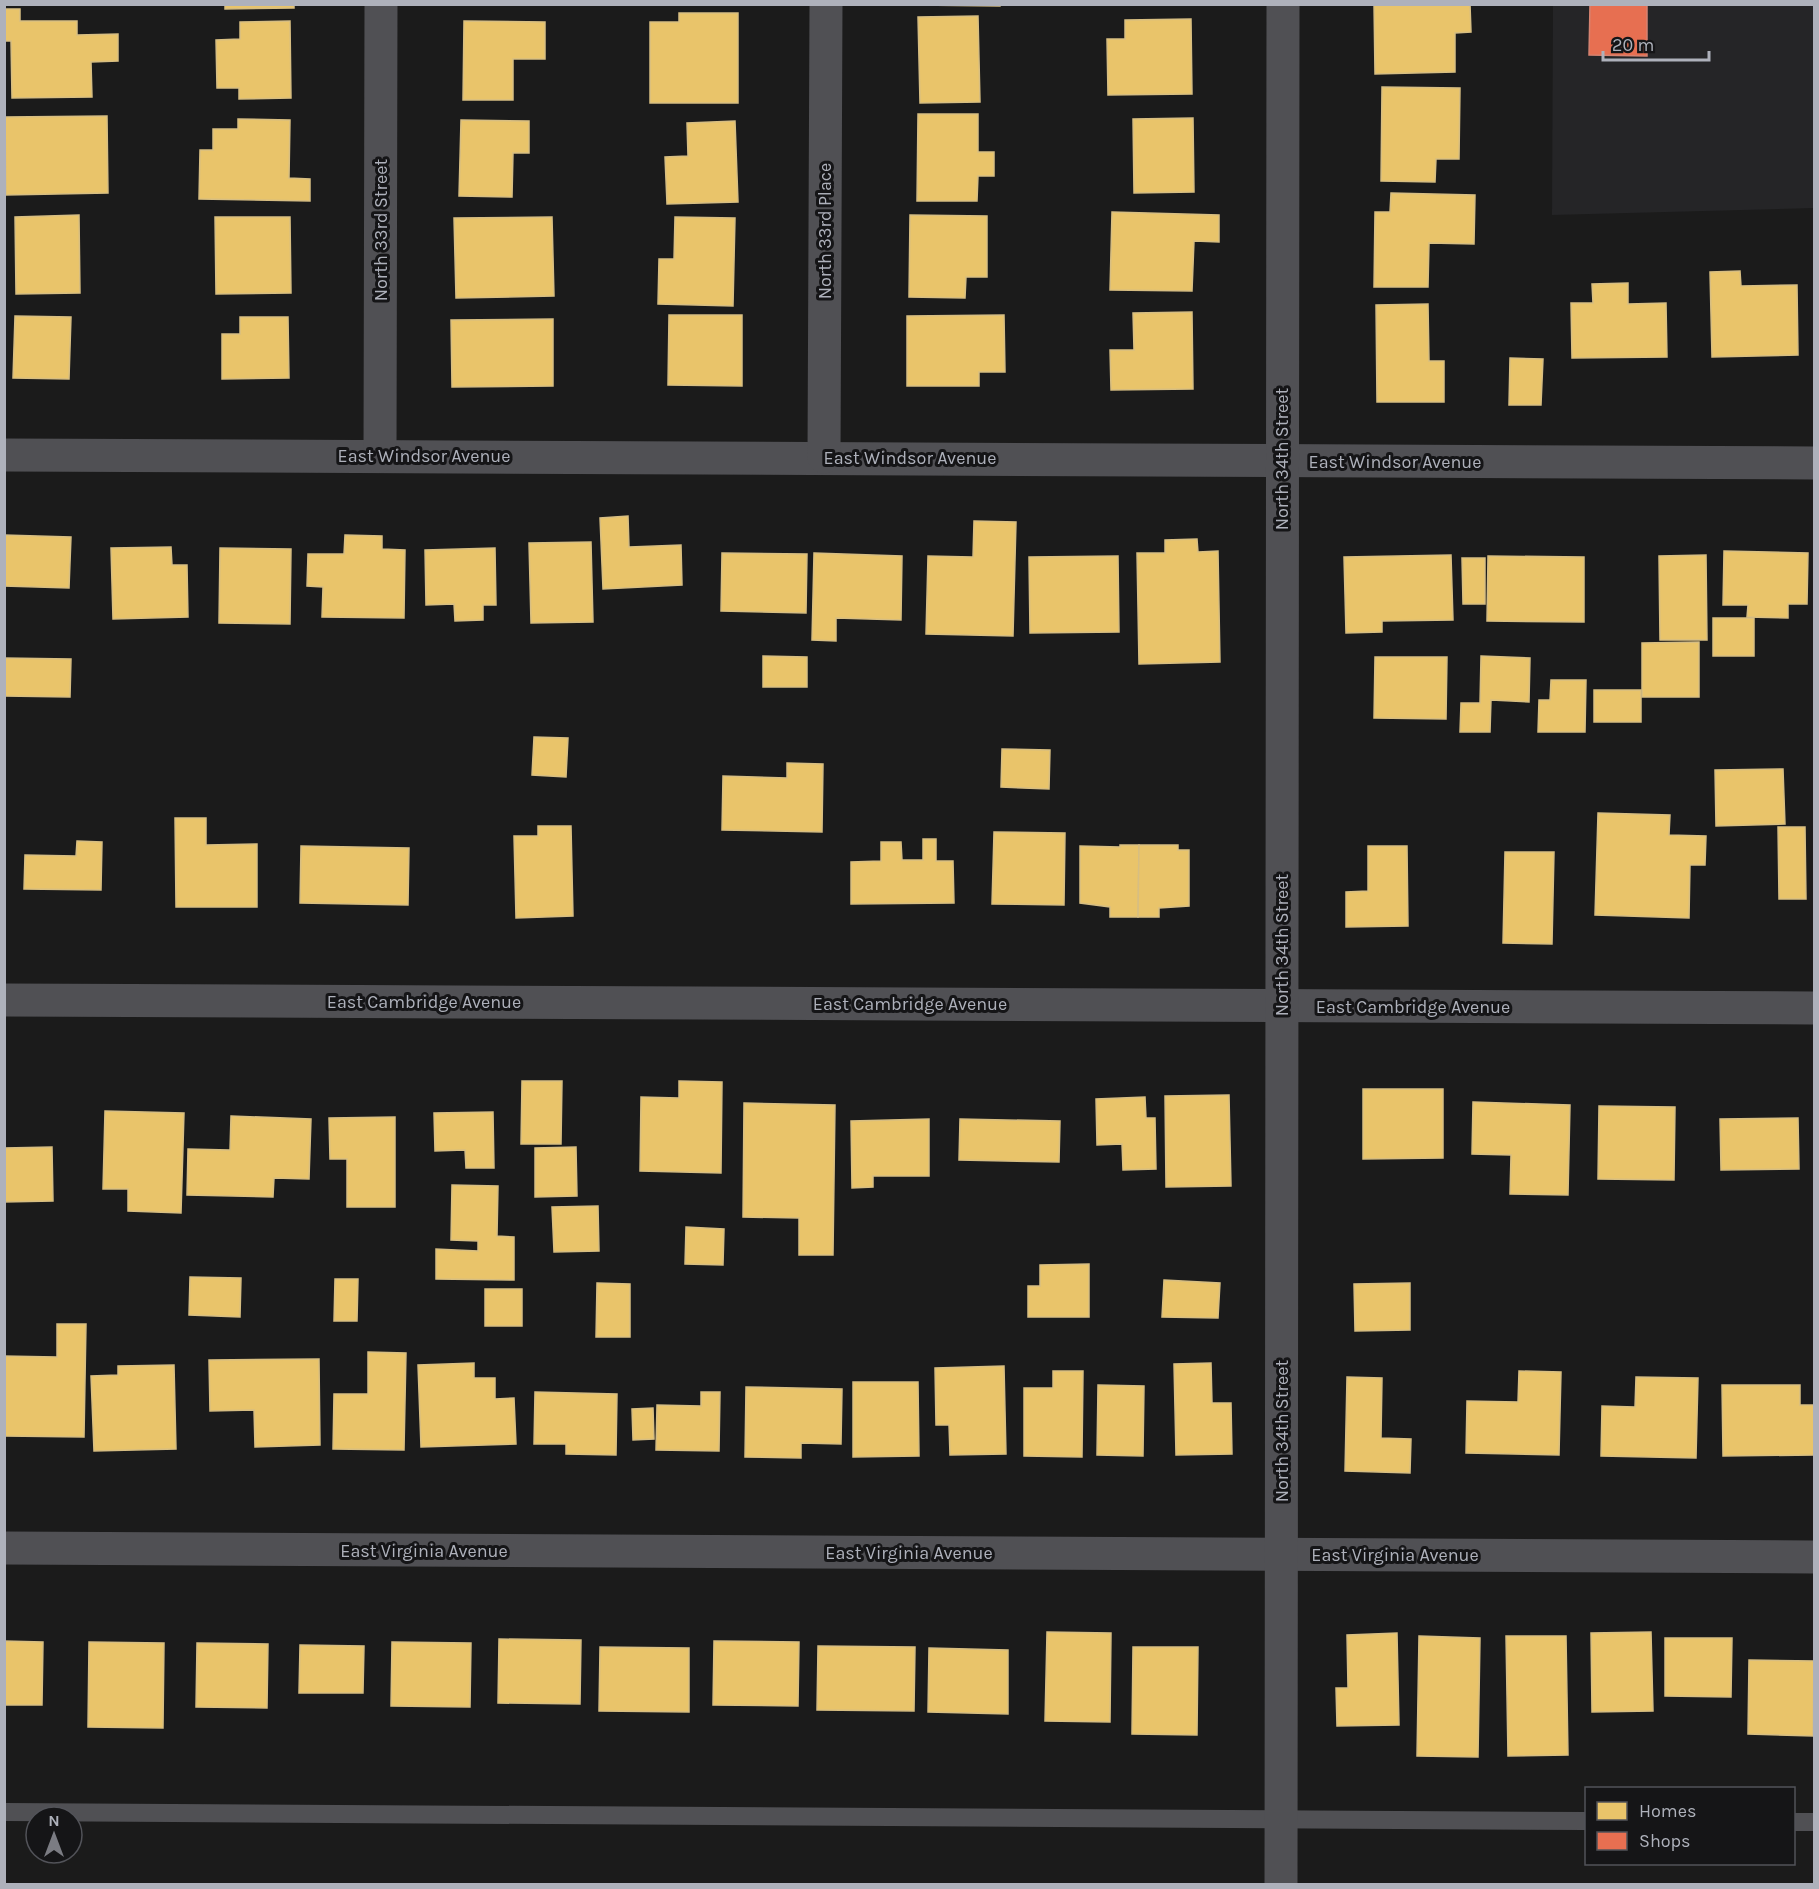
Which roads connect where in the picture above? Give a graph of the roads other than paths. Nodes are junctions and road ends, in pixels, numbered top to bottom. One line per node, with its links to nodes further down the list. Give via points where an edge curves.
1 (381, 4): 5 (street, North 33rd Street)
2 (826, 4): 6 (street, North 33rd Place)
3 (1283, 4): 7 (street, North 34th Street)
4 (4, 455): 5 (street, East Windsor Avenue)
5 (380, 456): 6 (street, East Windsor Avenue)
6 (824, 457): 7 (street, East Windsor Avenue)
7 (1282, 461): 8 (street, East Windsor Avenue); 10 (street, North 34th Street)
8 (1815, 463)
9 (4, 1000): 10 (street, East Cambridge Avenue)
10 (1282, 1006): 11 (street, East Cambridge Avenue); 13 (street, North 34th Street)
11 (1815, 1008)
12 (4, 1548): 13 (street, East Virginia Avenue)
13 (1282, 1555): 14 (street, East Virginia Avenue); 16 (street, North 34th Street)
14 (1815, 1557)
15 (4, 1812): 16 (lane)
16 (1281, 1820): 17 (lane); 20 (street, North 34th Street)
17 (1585, 1821)
18 (1795, 1822): 19 (lane)
19 (1815, 1822)
20 (1281, 1884)

